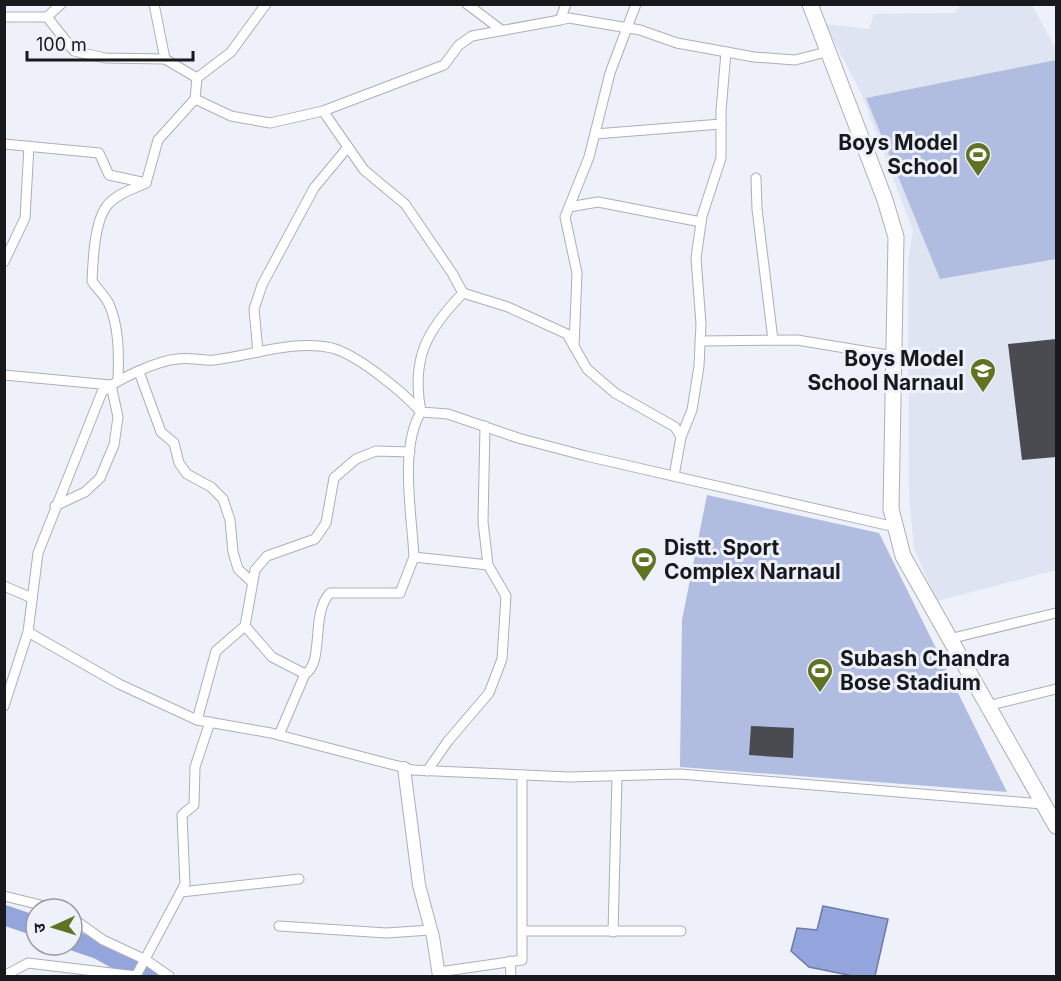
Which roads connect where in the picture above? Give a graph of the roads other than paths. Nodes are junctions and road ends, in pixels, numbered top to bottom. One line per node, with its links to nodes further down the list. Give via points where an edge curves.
1 (62, 4): 9 (street)
2 (154, 4): 15 (street)
3 (266, 4): 16 (street, via 231,52)
4 (467, 4): 12 (street)
5 (566, 4): 10 (street)
6 (636, 4): 11 (street)
7 (810, 4): 13 (main road)
8 (4, 17): 9 (street)
9 (47, 17): 15 (street, via 74,51 105,58)
10 (560, 20): 11 (street, via 569,18); 12 (street)
11 (629, 28): 14 (street, via 677,43); 20 (street, via 610,73)
12 (500, 29): 18 (street, via 472,36 459,45 444,65)
13 (830, 51): 14 (street, via 795,60); 34 (main road, via 896,237)
14 (726, 52): 19 (street)
15 (165, 59): 16 (street)
16 (197, 78): 17 (street)
17 (195, 99): 18 (street, via 231,116 270,123); 25 (street, via 158,140)
18 (323, 111): 23 (street)
19 (721, 124): 20 (street); 27 (street, via 721,158)
20 (595, 134): 26 (street)
21 (4, 144): 22 (street)
22 (29, 146): 25 (street, via 99,153 109,175); 28 (street, via 25,218)
23 (348, 147): 29 (street, via 364,170 405,204); 33 (street, via 314,188 262,285 254,309)
24 (756, 178): 30 (street)
25 (146, 183): 37 (street, via 117,197 105,208 93,250 92,281 108,302 119,352)
26 (568, 207): 27 (street, via 598,202); 32 (street, via 565,217 577,273)
27 (701, 222): 31 (street, via 696,258)
28 (4, 262)
29 (463, 293): 32 (street, via 508,307 567,334); 38 (street, via 426,339 418,372)
30 (773, 340): 31 (street); 34 (street, via 796,340)
31 (700, 341): 40 (street, via 692,410)
32 (574, 347): 40 (street, via 586,369 615,393 675,427)
33 (258, 352): 35 (street, via 212,360 176,359); 38 (street, via 335,349 402,391)
34 (894, 356): 44 (main road, via 891,510)
35 (139, 372): 37 (street); 47 (street, via 161,432 174,443 179,463 187,474 211,487 223,499 238,569)
36 (4, 375): 37 (street)
37 (114, 382): 43 (street, via 102,392); 43 (street, via 118,417 114,445 100,478 85,492)
38 (421, 412): 39 (street, via 448,414); 41 (street, via 412,426)
39 (485, 426): 42 (street, via 518,438); 46 (street, via 483,522)
40 (681, 437): 42 (street)
41 (410, 452): 45 (street); 47 (street, via 376,451 356,459 334,478 326,523 315,539 267,556 255,570)
42 (674, 476): 44 (street)
43 (55, 506): 49 (street, via 38,553)
44 (895, 527): 53 (main road, via 903,556)
45 (414, 557): 46 (street); 54 (street, via 400,593 330,593 323,600 315,663)
46 (488, 565): 62 (street, via 507,596 502,658 489,693)
47 (252, 582): 51 (street)
48 (4, 586): 49 (street)
49 (32, 598): 52 (street)
50 (1056, 613): 53 (street)
51 (245, 626): 54 (street, via 272,657); 58 (street, via 216,651)
52 (28, 632): 56 (street); 58 (street, via 119,684)
53 (949, 639): 57 (main road)
54 (305, 674): 60 (street)
55 (1056, 689): 57 (street)
56 (4, 706)
57 (987, 706): 65 (main road)
58 (197, 720): 59 (street)
59 (210, 722): 60 (street); 68 (street, via 195,767 194,805 182,815 185,884)
60 (279, 735): 61 (street)
61 (404, 768): 62 (street); 73 (street, via 418,885)
62 (427, 771): 63 (street)
63 (522, 775): 64 (street); 74 (street)
64 (617, 777): 65 (street, via 680,774); 76 (street)
65 (1049, 803): 66 (main road)
66 (1056, 826)
67 (299, 879): 68 (street)
68 (181, 892): 78 (street)
69 (4, 896): 70 (street)
70 (24, 901)
71 (279, 926): 73 (street, via 386,933)
72 (84, 927): 78 (street)
73 (431, 930): 79 (street)
74 (522, 931): 76 (street); 77 (street, via 522,960)
75 (681, 931): 76 (street)
76 (613, 932)
77 (510, 961): 79 (street); 83 (street)
78 (145, 963): 81 (street); 82 (street)
79 (439, 974)
80 (4, 976): 81 (street, via 28,963)
81 (136, 976)
82 (169, 976)
83 (511, 976)

